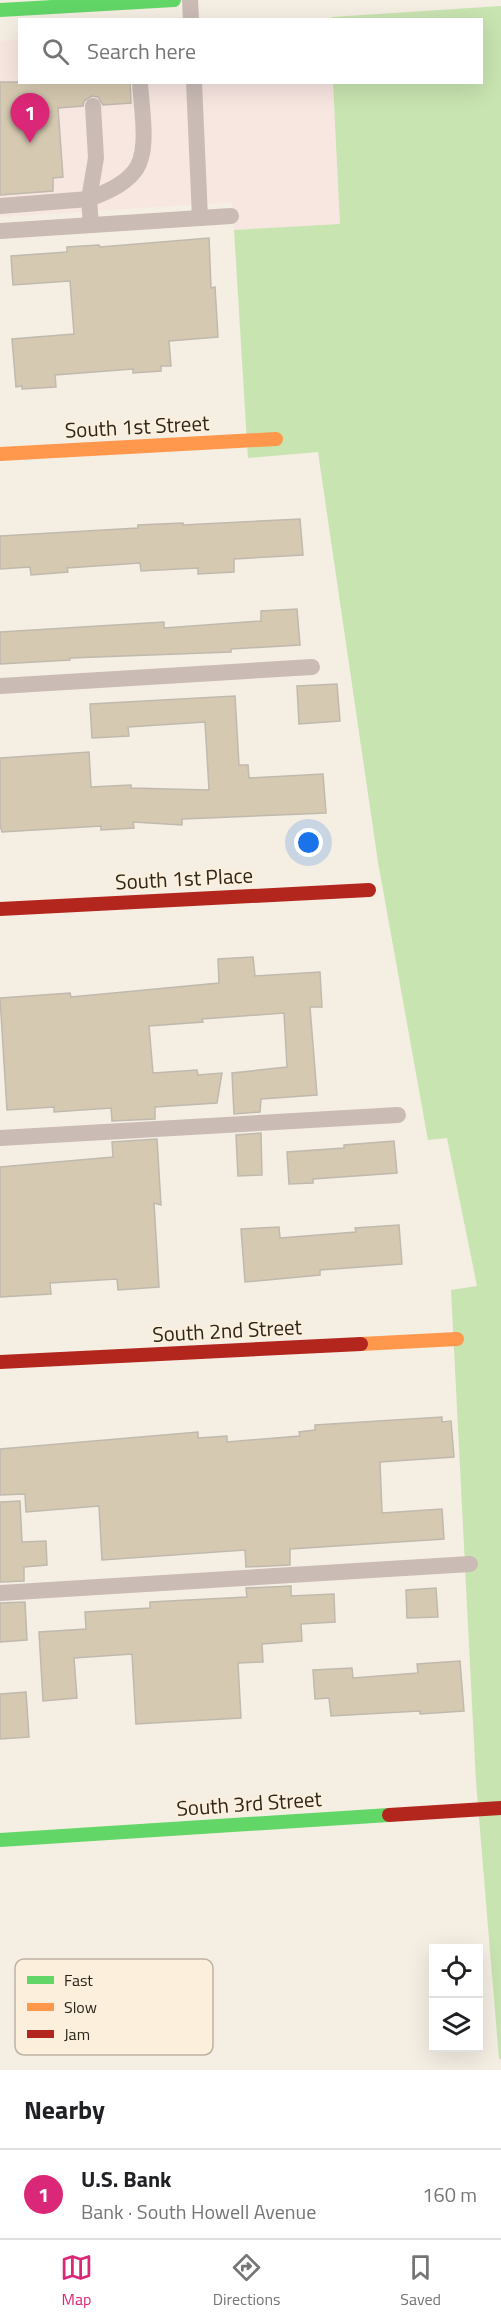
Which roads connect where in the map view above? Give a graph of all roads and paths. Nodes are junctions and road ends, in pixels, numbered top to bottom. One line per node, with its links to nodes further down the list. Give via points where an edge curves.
1 (174, 0): 3 (street)
2 (190, 0): 7 (lane)
3 (136, 2): 5 (street); 6 (lane)
4 (0, 10): 5 (street)
5 (87, 12)
6 (136, 18)
7 (191, 18)
8 (140, 84): 11 (lane, via 144,154 134,173)
9 (194, 84): 14 (lane)
10 (93, 106): 11 (lane, via 96,158)
11 (89, 199): 12 (lane); 15 (lane)
12 (0, 206)
13 (231, 216): 14 (lane)
14 (200, 218): 15 (lane)
15 (91, 225): 16 (lane)
16 (0, 231)
17 (276, 439): 18 (street, South 1st Street)
18 (0, 454)
19 (312, 667): 20 (lane)
20 (0, 686)
21 (369, 890): 22 (street, South 1st Place)
22 (0, 909)
23 (398, 1115): 24 (lane)
24 (0, 1138)
25 (457, 1339): 26 (street, South 2nd Street)
26 (0, 1362)
27 (470, 1564): 28 (lane)
28 (0, 1593)
29 (501, 1808): 30 (street, South 3rd Street)
30 (0, 1840)

